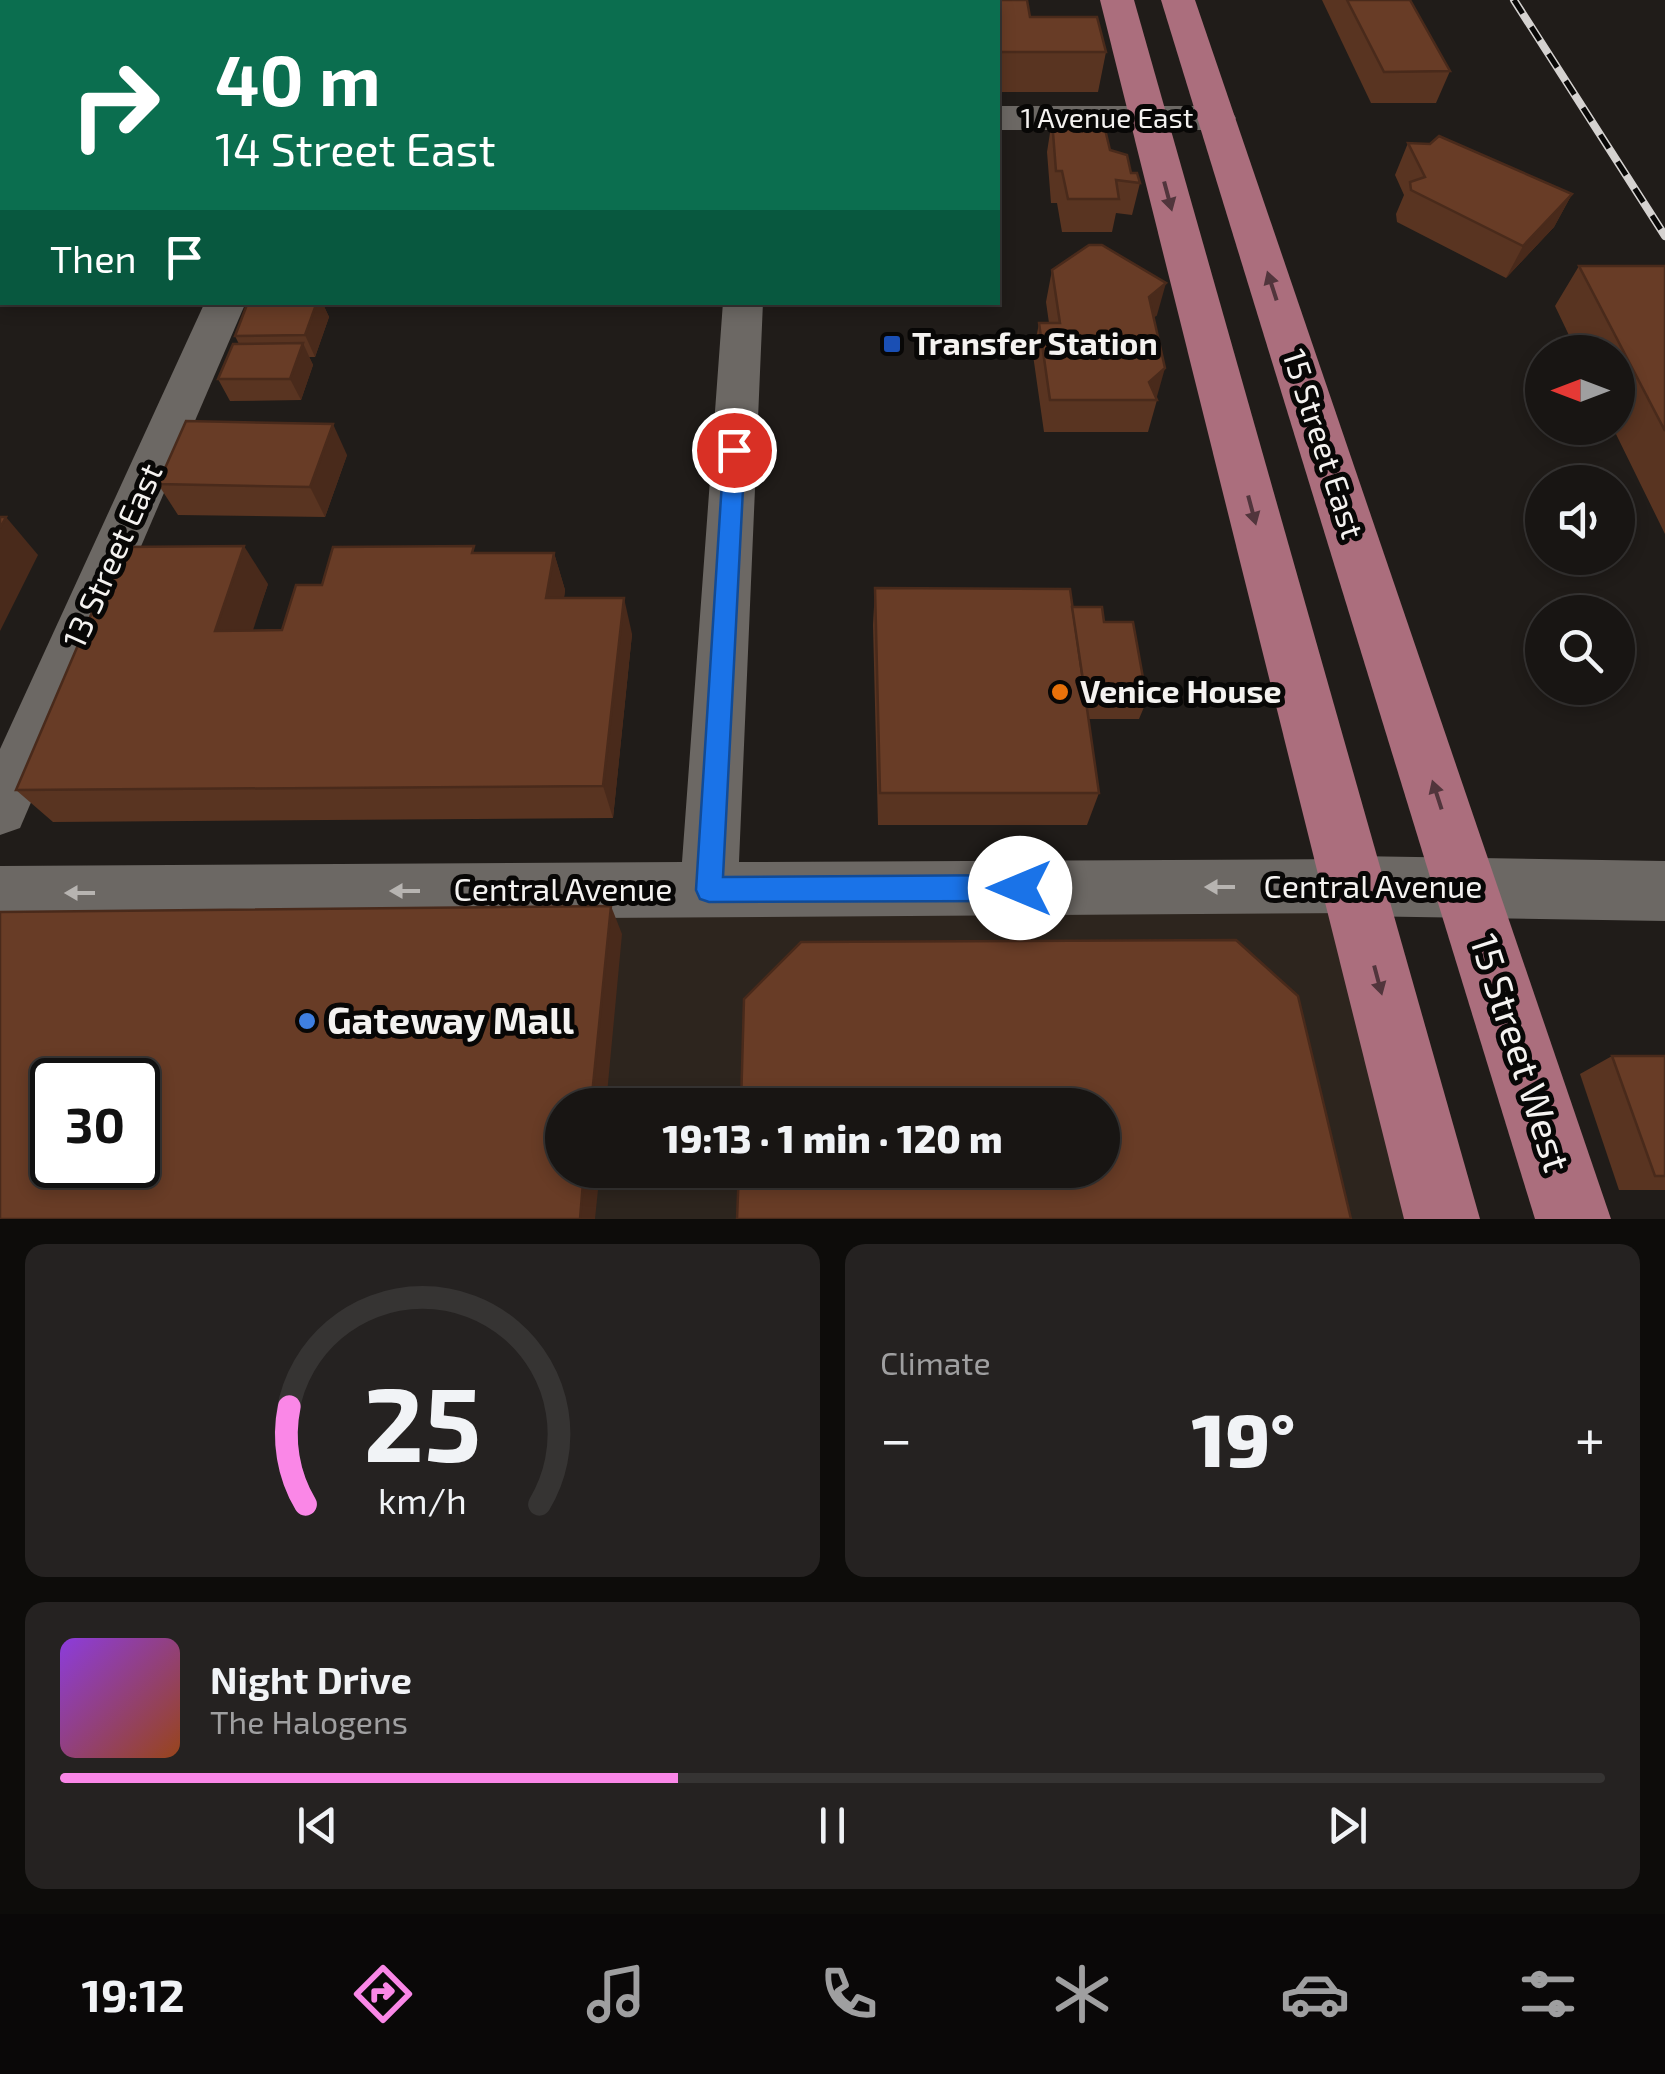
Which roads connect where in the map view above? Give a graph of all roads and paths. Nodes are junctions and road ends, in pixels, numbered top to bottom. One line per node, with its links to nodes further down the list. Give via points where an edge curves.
1 (1117, 0): 4 (main road)
2 (1178, 0): 5 (main road, 15 Street East)
3 (1000, 118): 4 (street, 1 Avenue East)
4 (1148, 118): 5 (street, 1 Avenue East); 9 (main road, one-way to 9)
5 (1217, 118): 10 (main road, 15 Street East, one-way to 5)
6 (225, 305): 8 (street, 13 Street East)
7 (743, 305): 11 (street)
8 (0, 810)
9 (1352, 886): 10 (street, Central Avenue); 11 (street, Central Avenue, one-way to 11); 14 (main road, one-way to 14)
10 (1468, 888): 12 (street, Central Avenue); 15 (main road, 15 Street West)
11 (709, 890): 13 (street, Central Avenue, one-way to 13)
12 (1665, 890)
13 (0, 894)
14 (1442, 1219)
15 (1573, 1219)

